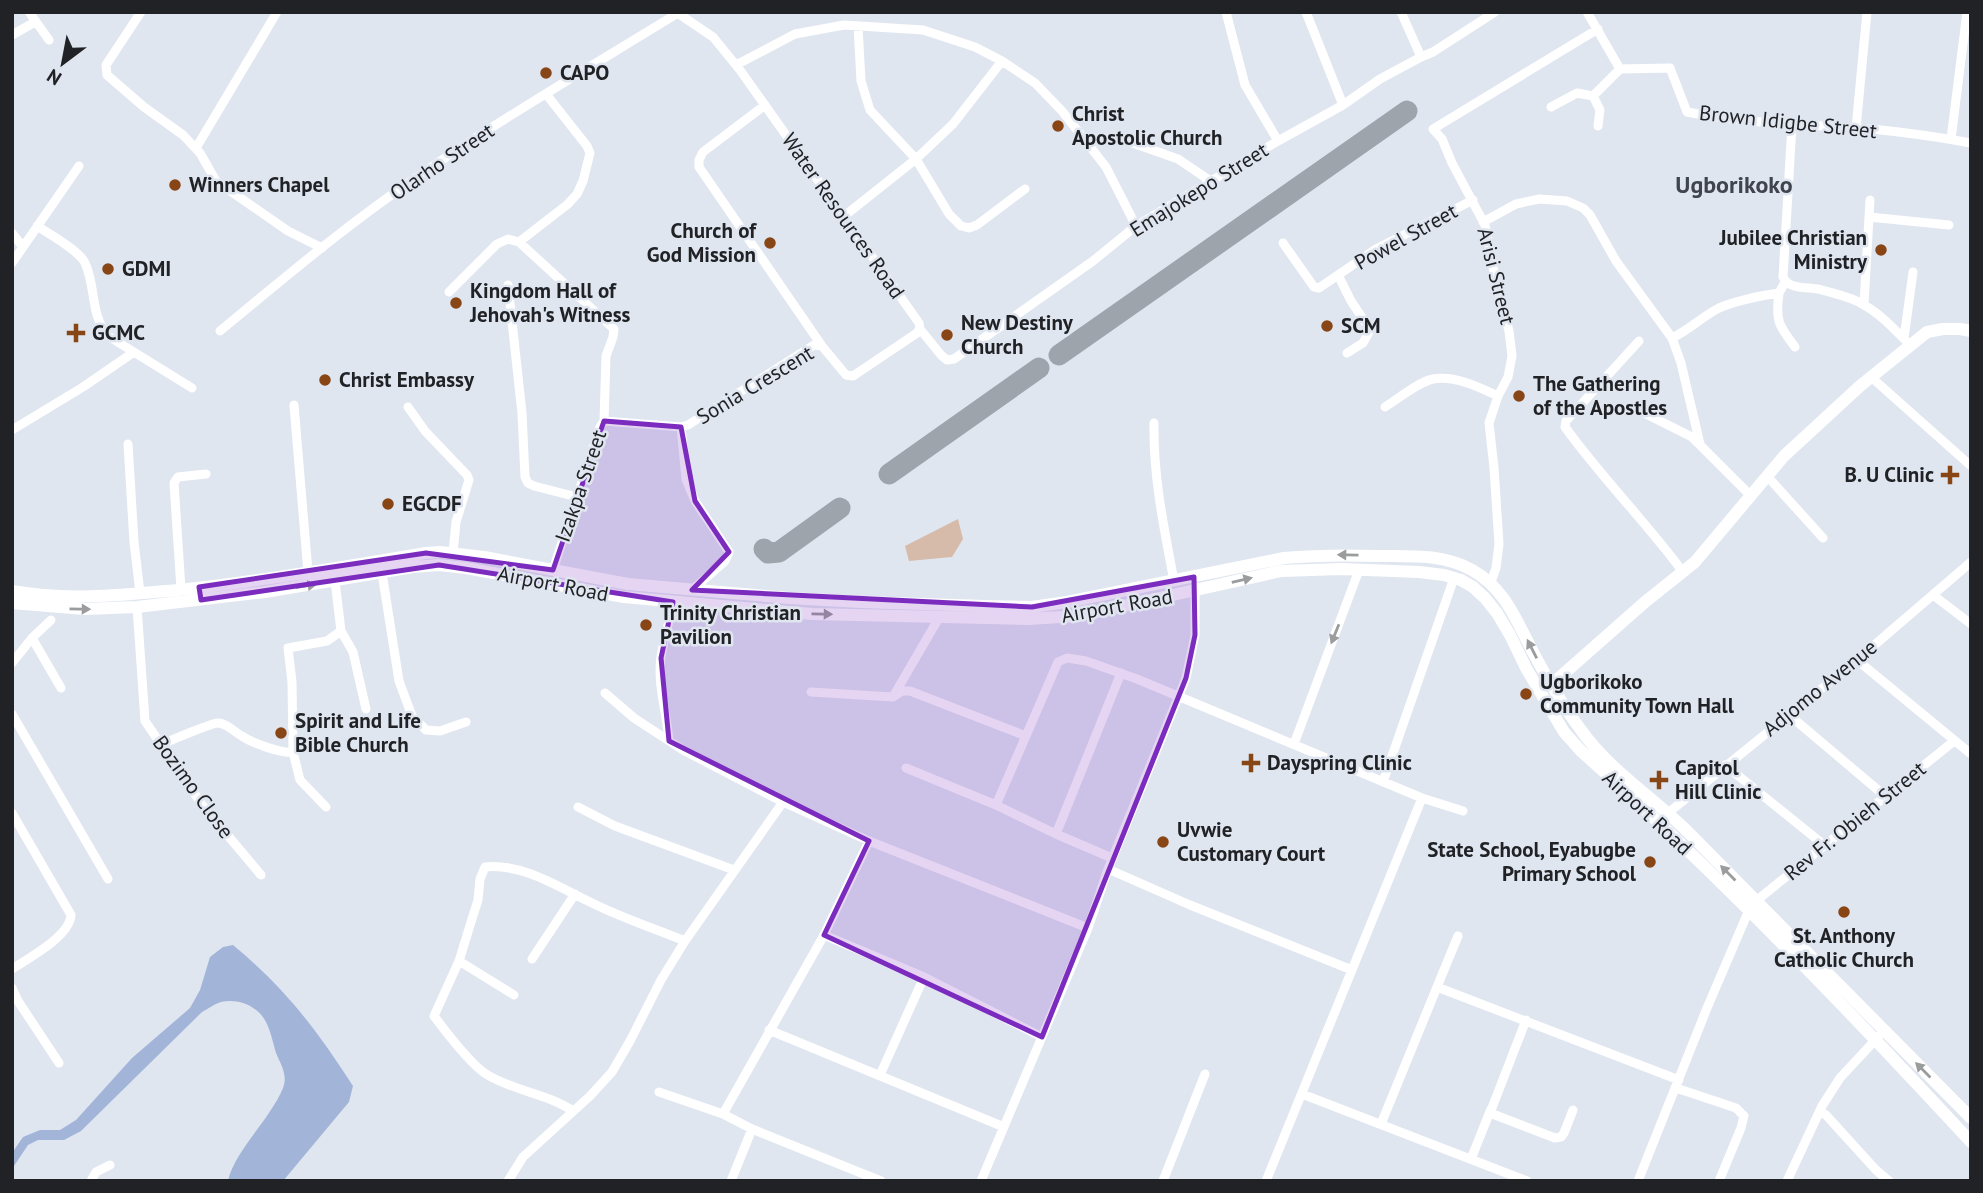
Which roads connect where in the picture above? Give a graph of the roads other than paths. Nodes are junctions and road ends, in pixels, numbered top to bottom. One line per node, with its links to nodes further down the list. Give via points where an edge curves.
1 (29, 12): 12 (street)
2 (141, 12): 33 (street, via 106,65 107,75)
3 (277, 12): 33 (street)
4 (1226, 12): 31 (street, via 1245,85)
5 (1306, 12): 24 (street)
6 (1401, 12): 17 (street)
7 (1494, 12): 17 (street, Emajokepo Street)
8 (1587, 12): 14 (street)
9 (1867, 12): 28 (street)
10 (1968, 12): 29 (street)
11 (677, 13): 19 (street, Water Resources Road, via 713,37); 21 (street, Olarho Street)
12 (35, 22): 15 (street); 16 (street)
13 (858, 26): 18 (street, via 923,30); 19 (street, via 795,34); 34 (street, via 861,81 870,110)
14 (1598, 29): 20 (street); 38 (street, Arisi Street, via 1433,129)
15 (12, 35)
16 (49, 40)
17 (1421, 57): 24 (street, Emajokepo Street)
18 (1002, 61): 34 (street, via 953,124); 45 (street, via 1035,83 1082,135 1106,167)
19 (736, 65): 23 (street, Water Resources Road)
20 (1620, 69): 22 (street); 26 (street, Brown Idigbe Street, via 1670,68 1687,112)
21 (546, 94): 47 (street, via 590,153 577,194); 50 (street, Olarho Street, via 415,178)
22 (1593, 96): 25 (street, via 1577,93); 27 (street, via 1600,110)
23 (765, 105): 40 (street, Water Resources Road); 65 (street, via 703,152 699,167)
24 (1343, 105): 31 (street, Emajokepo Street)
25 (1551, 107)
26 (1792, 125): 28 (street, Brown Idigbe Street); 54 (street)
27 (1598, 126)
28 (1856, 128): 29 (street, Brown Idigbe Street)
29 (1951, 139): 32 (street, Brown Idigbe Street)
30 (1124, 140): 36 (street, via 1178,159)
31 (1278, 141): 36 (street, Emajokepo Street)
32 (1971, 143)
33 (196, 148): 50 (street, via 216,181 288,232)
34 (916, 159): 37 (street, via 961,226 977,225); 40 (street)
35 (79, 166): 44 (street)
36 (1212, 182): 45 (street, Emajokepo Street)
37 (1025, 189)
38 (1473, 200): 42 (street, Arisi Street); 53 (street, Powel Street, via 1376,249)
39 (1870, 200): 41 (street)
40 (843, 217): 59 (street, Water Resources Road)
41 (1869, 217): 43 (street); 58 (street)
42 (1483, 222): 62 (street, via 1516,204 1539,199 1567,201 1583,208); 71 (street, Arisi Street, via 1512,356)
43 (1949, 225)
44 (37, 226): 49 (street); 67 (street, via 85,261 100,327)
45 (1136, 226): 59 (street, Emajokepo Street, via 954,359 941,355)
46 (12, 233): 49 (street)
47 (519, 242): 56 (street, via 509,239 497,244); 76 (street, Izakpa Street, via 614,329 606,356)
48 (1283, 243): 53 (street, Powel Street, via 1314,287)
49 (23, 247): 51 (street)
50 (322, 248): 60 (street, Olarho Street)
51 (12, 263)
52 (1913, 272): 64 (street)
53 (1338, 275): 68 (street, via 1369,332)
54 (1785, 282): 57 (street); 58 (street)
55 (508, 285): 86 (street, via 525,477 534,486)
56 (449, 292)
57 (1779, 293): 62 (street, via 1718,309); 66 (street, via 1779,325)
58 (1864, 304): 64 (street)
59 (920, 328): 65 (street, via 853,376 846,375)
60 (220, 331)
61 (1971, 331): 64 (main road, via 1927,332)
62 (1672, 338): 81 (street)
63 (1639, 341): 93 (street, via 1564,427)
64 (1907, 342): 69 (main road)
65 (822, 345): 78 (street, Sonia Crescent, via 814,345)
66 (1795, 347)
67 (134, 352): 70 (street); 79 (street)
68 (1347, 353)
69 (1871, 377): 82 (street); 84 (main road)
70 (192, 388)
71 (1498, 396): 74 (street, via 1469,384 1433,379); 99 (street, Arisi Street, via 1489,423 1499,544)
72 (294, 405): 92 (street)
73 (408, 407): 88 (street, via 467,475)
74 (1385, 407)
75 (1646, 414): 81 (street)
76 (604, 421): 78 (street, Sonia Crescent); 86 (street, Izakpa Street)
77 (1154, 423): 98 (street, via 1159,503)
78 (681, 427): 101 (street, via 686,479 729,552)
79 (12, 430)
80 (128, 443): 104 (street)
81 (1700, 444): 85 (street)
82 (1971, 466)
83 (206, 474): 100 (street, via 178,477 174,482)
84 (1767, 476): 85 (main road); 87 (street)
85 (1751, 496): 93 (main road)
86 (577, 497): 90 (street, Izakpa Street)
87 (1823, 538)
88 (453, 553): 90 (main road, Airport Road); 92 (main road, Airport Road, via 426,553)
89 (1971, 562): 106 (street, Adjomo Avenue)
90 (553, 570): 101 (main road, Airport Road)
91 (1359, 570): 96 (main road, Airport Road); 103 (main road, Airport Road, one-way to 91, via 1281,571); 133 (street, one-way to 133)
92 (308, 572): 105 (main road, Airport Road)
93 (1683, 572): 119 (main road)
94 (382, 573): 97 (main road, Airport Road); 107 (main road, Airport Road, via 426,566 467,568); 128 (street, via 399,681 412,716 426,730 440,731)
95 (1194, 577): 98 (main road, Airport Road); 99 (main road, Airport Road, one-way to 95, via 1453,561 1345,555 1284,558); 103 (street)
96 (1454, 578): 138 (street); 157 (main road, Airport Road, via 1473,587 1497,613 1553,715 1581,751)
97 (335, 581): 105 (main road, Airport Road, one-way to 97); 114 (street)
98 (1174, 581): 110 (main road, Airport Road, via 1032,607)
99 (1491, 582): 119 (main road, Airport Road, one-way to 99)
100 (181, 589): 104 (main road, Airport Road); 105 (main road, Airport Road)
101 (692, 590): 110 (main road, Airport Road)
102 (12, 591): 104 (main road, Airport Road, via 62,597)
103 (1196, 591): 111 (main road, Airport Road, via 1078,616 1028,620); 123 (street, via 1195,635)
104 (140, 593)
105 (200, 594): 109 (main road, Airport Road)
106 (1933, 595): 113 (street); 116 (street, Adjomo Avenue)
107 (673, 602): 110 (main road, Airport Road, one-way to 110, via 812,614); 130 (street, via 661,658)
108 (12, 603): 109 (main road, Airport Road, one-way to 109, via 85,609)
109 (137, 607): 132 (street, Bozimo Close, via 145,721)
110 (860, 608): 111 (main road, Airport Road)
111 (940, 616): 124 (street)
112 (51, 620): 115 (street)
113 (1971, 624)
114 (341, 631): 125 (street, via 353,652); 134 (street, via 327,641 288,648)
115 (32, 638): 117 (street); 120 (street)
116 (1857, 660): 127 (street, Adjomo Avenue); 131 (street)
117 (12, 663)
118 (1121, 673): 123 (street); 129 (street, via 1086,661 1067,658 1058,662); 148 (street)
119 (1552, 684): 147 (main road, Airport Road, via 1596,749)
120 (61, 688)
121 (811, 692): 124 (street)
122 (605, 693): 130 (street)
123 (1179, 696): 133 (street); 151 (street)
124 (893, 697): 129 (street, via 910,691)
125 (366, 709)
126 (12, 714): 155 (street)
127 (1788, 714): 136 (street, Adjomo Avenue); 139 (street)
128 (466, 722)
129 (1026, 736): 142 (street)
130 (669, 741): 141 (street)
131 (1954, 741): 135 (street); 139 (street, Rev Fr. Obieh Street)
132 (162, 744): 134 (street, via 217,723 278,751); 154 (street, Bozimo Close, via 203,806)
133 (1294, 744): 138 (street)
134 (293, 752): 143 (street, via 300,779)
135 (1971, 754)
136 (1725, 765): 147 (street, Adjomo Avenue); 150 (street)
137 (906, 768): 142 (street)
138 (1383, 782): 140 (street)
139 (1885, 796): 150 (street, Rev Fr. Obieh Street)
140 (1422, 798): 145 (street); 165 (street)
141 (783, 802): 149 (street); 153 (street)
142 (996, 805): 148 (street)
143 (326, 807)
144 (578, 807): 153 (street)
145 (1464, 811)
146 (12, 813): 164 (street, via 72,915 65,930)
147 (1668, 813): 157 (main road, Airport Road, one-way to 147)
148 (1056, 834): 151 (street)
149 (869, 841): 158 (street); 159 (street)
150 (1824, 845): 157 (street, Rev Fr. Obieh Street)
151 (1112, 858): 152 (street)
152 (1108, 869): 158 (street); 165 (street)
153 (734, 870): 161 (street)
154 (261, 875)
155 (107, 879)
156 (575, 894): 161 (street); 162 (street); 163 (street, via 538,877 485,867)
157 (1753, 906): 172 (main road, Airport Road); 177 (street)
158 (1088, 928): 173 (street)
159 (824, 934): 166 (street); 171 (street)
160 (1458, 936): 167 (street)
161 (685, 941): 182 (street, via 612,1072)
162 (531, 959)
163 (459, 961): 169 (street); 182 (street, via 434,1016 485,1074)
164 (12, 969)
165 (1352, 970): 179 (street)
166 (924, 978): 173 (street); 176 (street)
167 (1437, 987): 170 (street); 186 (street)
168 (12, 988): 174 (street)
169 (514, 995)
170 (1526, 1020): 177 (street); 180 (street)
171 (769, 1030): 176 (street); 184 (street)
172 (1875, 1030): 183 (street); 185 (main road, Airport Road, one-way to 172); 189 (main road, Airport Road)
173 (1042, 1037): 187 (street)
174 (59, 1063)
175 (1205, 1074): 198 (street)
176 (880, 1075): 187 (street)
177 (1678, 1084): 201 (street); 202 (street, via 1736,1108 1744,1116)
178 (659, 1092): 184 (street)
179 (1302, 1094): 186 (street); 199 (street)
180 (1493, 1103): 181 (street, via 1490,1113 1555,1138 1564,1133); 190 (street)
181 (1573, 1110)
182 (573, 1111): 194 (street, via 523,1157)
183 (1820, 1111): 203 (street); 204 (street)
184 (723, 1114): 188 (street)
185 (1971, 1118)
186 (1381, 1124): 190 (street)
187 (1003, 1127): 197 (street)
188 (752, 1129): 192 (street); 195 (street)
189 (1971, 1142)
190 (1471, 1159): 200 (street)
191 (110, 1165): 193 (street, via 96,1172)
192 (869, 1179): 196 (street)
193 (91, 1181)
194 (508, 1181)
195 (730, 1181)
196 (881, 1181)
197 (981, 1181)
198 (1163, 1181)
199 (1266, 1181)
200 (1527, 1181)
201 (1638, 1181)
202 (1719, 1181)
203 (1787, 1181)
204 (1889, 1181)

